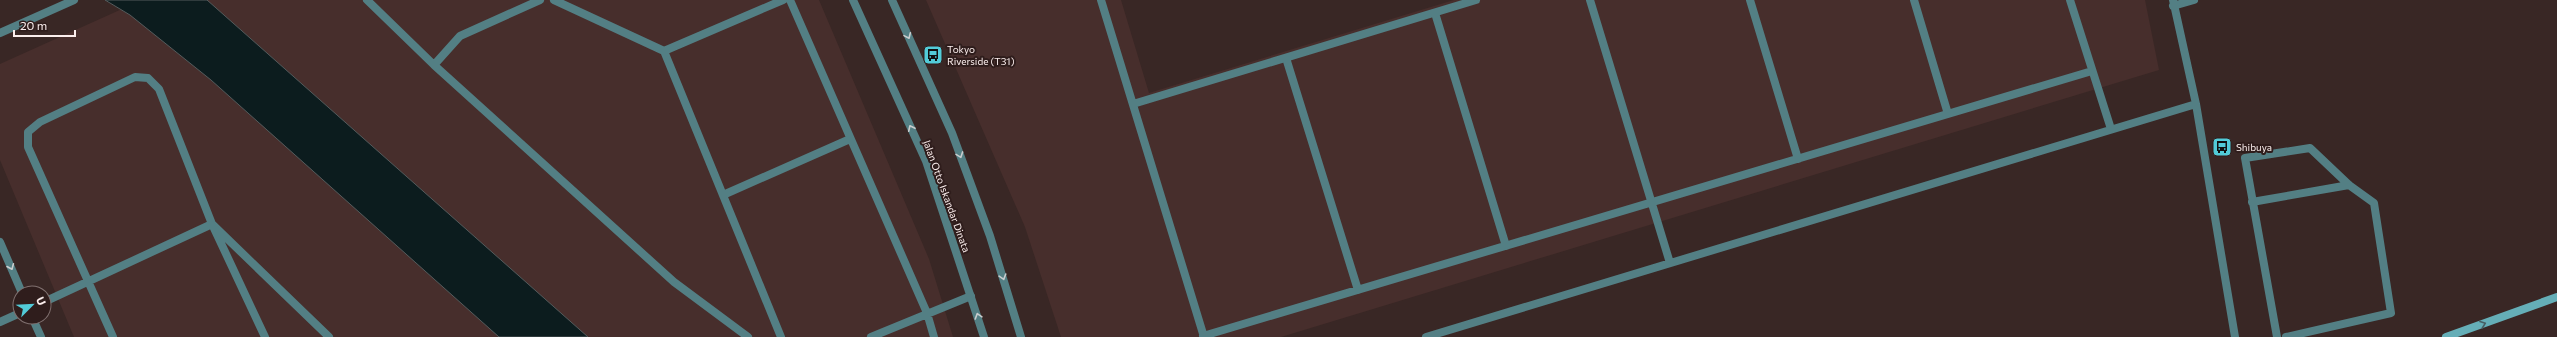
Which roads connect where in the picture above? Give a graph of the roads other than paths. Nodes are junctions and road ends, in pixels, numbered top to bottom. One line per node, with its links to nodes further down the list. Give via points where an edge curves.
1 (74, 0): 18 (street)
2 (367, 0): 21 (street)
3 (540, 0): 21 (street, via 460,36)
4 (554, 0): 19 (street)
5 (782, 0): 19 (street)
6 (790, 0): 27 (street)
7 (853, 0): 40 (street, Jalan Otto Iskandar Dinata, one-way to 7, via 926,160)
8 (892, 0): 57 (street, one-way to 57, via 952,133 990,236)
9 (1101, 0): 23 (street)
10 (1476, 0): 17 (street)
11 (1590, 0): 31 (street)
12 (1750, 0): 28 (street)
13 (1914, 0): 25 (street)
14 (2070, 0): 22 (street)
15 (2194, 0): 16 (street)
16 (2173, 3): 24 (street)
17 (1435, 13): 20 (street); 35 (street)
18 (0, 33)
19 (664, 52): 30 (street)
20 (1286, 58): 23 (street); 39 (street)
21 (434, 65): 52 (street, via 674,282)
22 (2092, 71): 25 (street); 26 (street)
23 (1133, 104): 47 (street)
24 (2196, 104): 26 (street); 59 (street)
25 (1948, 114): 28 (street)
26 (2111, 129): 36 (street)
27 (850, 139): 30 (street); 43 (street)
28 (1798, 159): 31 (street)
29 (2349, 185): 32 (street); 32 (street, via 2310,148 2245,158); 61 (street, via 2374,203 2391,313)
30 (723, 195): 53 (street)
31 (1651, 202): 35 (street); 36 (street)
32 (2252, 202): 60 (street)
33 (212, 224): 37 (street); 37 (street, via 159,89 148,78 135,77 40,122 28,132 28,147); 50 (street); 51 (street)
34 (0, 242): 38 (street, one-way to 38)
35 (1506, 246): 39 (street)
36 (1670, 263): 58 (street)
37 (88, 283): 42 (street); 49 (street)
38 (19, 285)
39 (1358, 290): 47 (street)
40 (971, 296): 43 (street); 56 (street, Jalan Otto Iskandar Dinata, one-way to 40)
41 (2557, 297): 62 (main road, one-way to 41)
42 (52, 299)
43 (927, 313): 54 (street); 55 (street)
44 (12, 317): 45 (street)
45 (0, 322)
46 (36, 325): 48 (street)
47 (1204, 336)
48 (42, 337)
49 (113, 337)
50 (265, 337)
51 (329, 337)
52 (748, 337)
53 (781, 337)
54 (871, 337)
55 (934, 337)
56 (984, 337)
57 (1021, 337)
58 (1426, 337)
59 (2235, 337)
60 (2277, 337)
61 (2286, 337)
62 (2446, 337)

